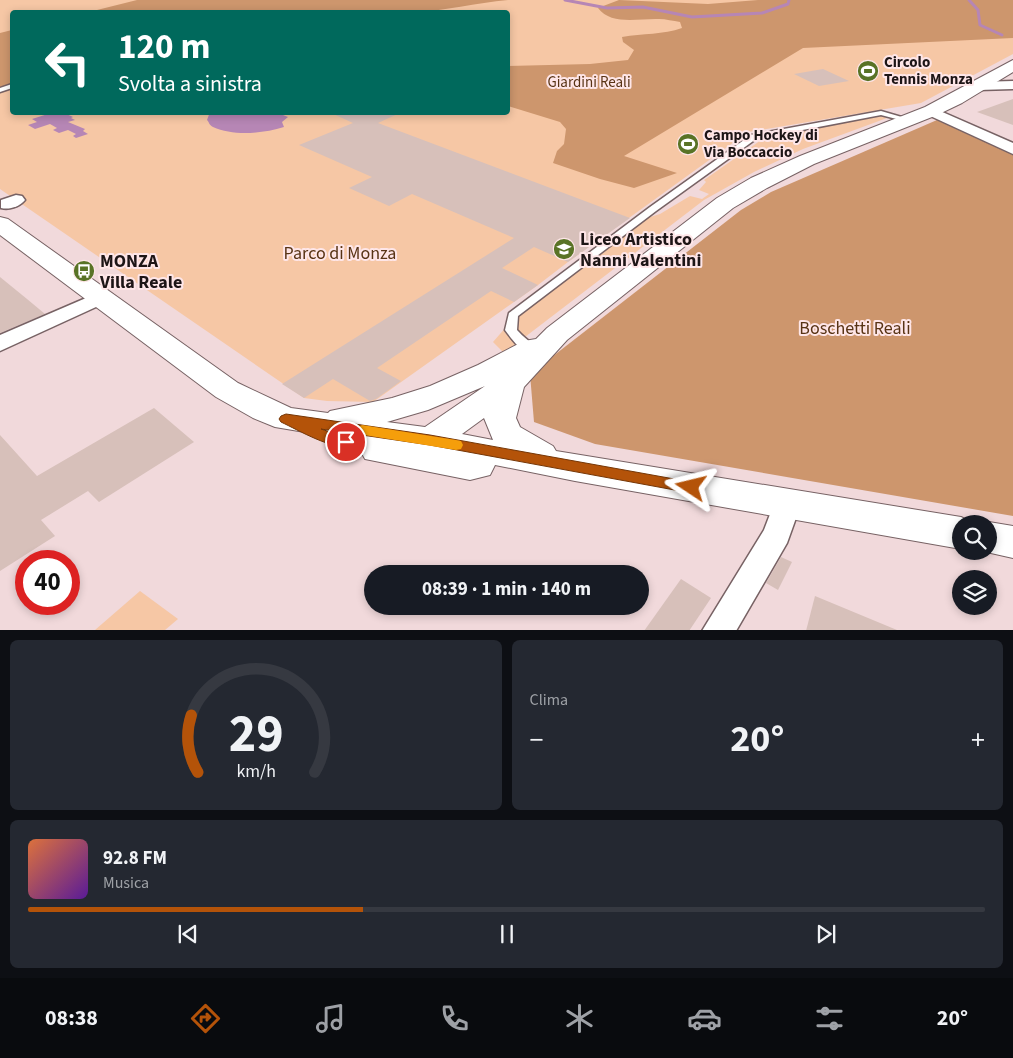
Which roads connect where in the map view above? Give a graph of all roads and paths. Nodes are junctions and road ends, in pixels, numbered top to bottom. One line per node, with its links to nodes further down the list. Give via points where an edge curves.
1 (1013, 65): 3 (main road)
2 (1013, 85): 3 (street)
3 (978, 86): 4 (main road)
4 (931, 112): 5 (main road); 6 (street)
5 (908, 120): 9 (main road, via 807,160 725,203); 11 (lane, via 881,113 754,137 513,315 511,330)
6 (1013, 149)
7 (7, 219): 8 (main road)
8 (100, 298): 10 (street); 14 (main road, via 227,390)
9 (557, 334): 11 (main road); 13 (main road)
10 (0, 344)
11 (531, 350): 12 (main road)
12 (475, 378): 14 (main road, via 426,400 386,412 326,421); 15 (main road)
13 (510, 384): 15 (main road); 17 (main road, via 500,418 507,435 530,450)
14 (286, 419): 15 (main road); 16 (main road, via 330,439 385,452 470,466)
15 (430, 440): 16 (main road)
16 (531, 460): 17 (main road)
17 (568, 466): 18 (main road)
18 (787, 504): 19 (main road); 22 (street, via 777,534)
19 (952, 532)
20 (997, 539): 21 (main road)
21 (1013, 542)
22 (718, 630)

